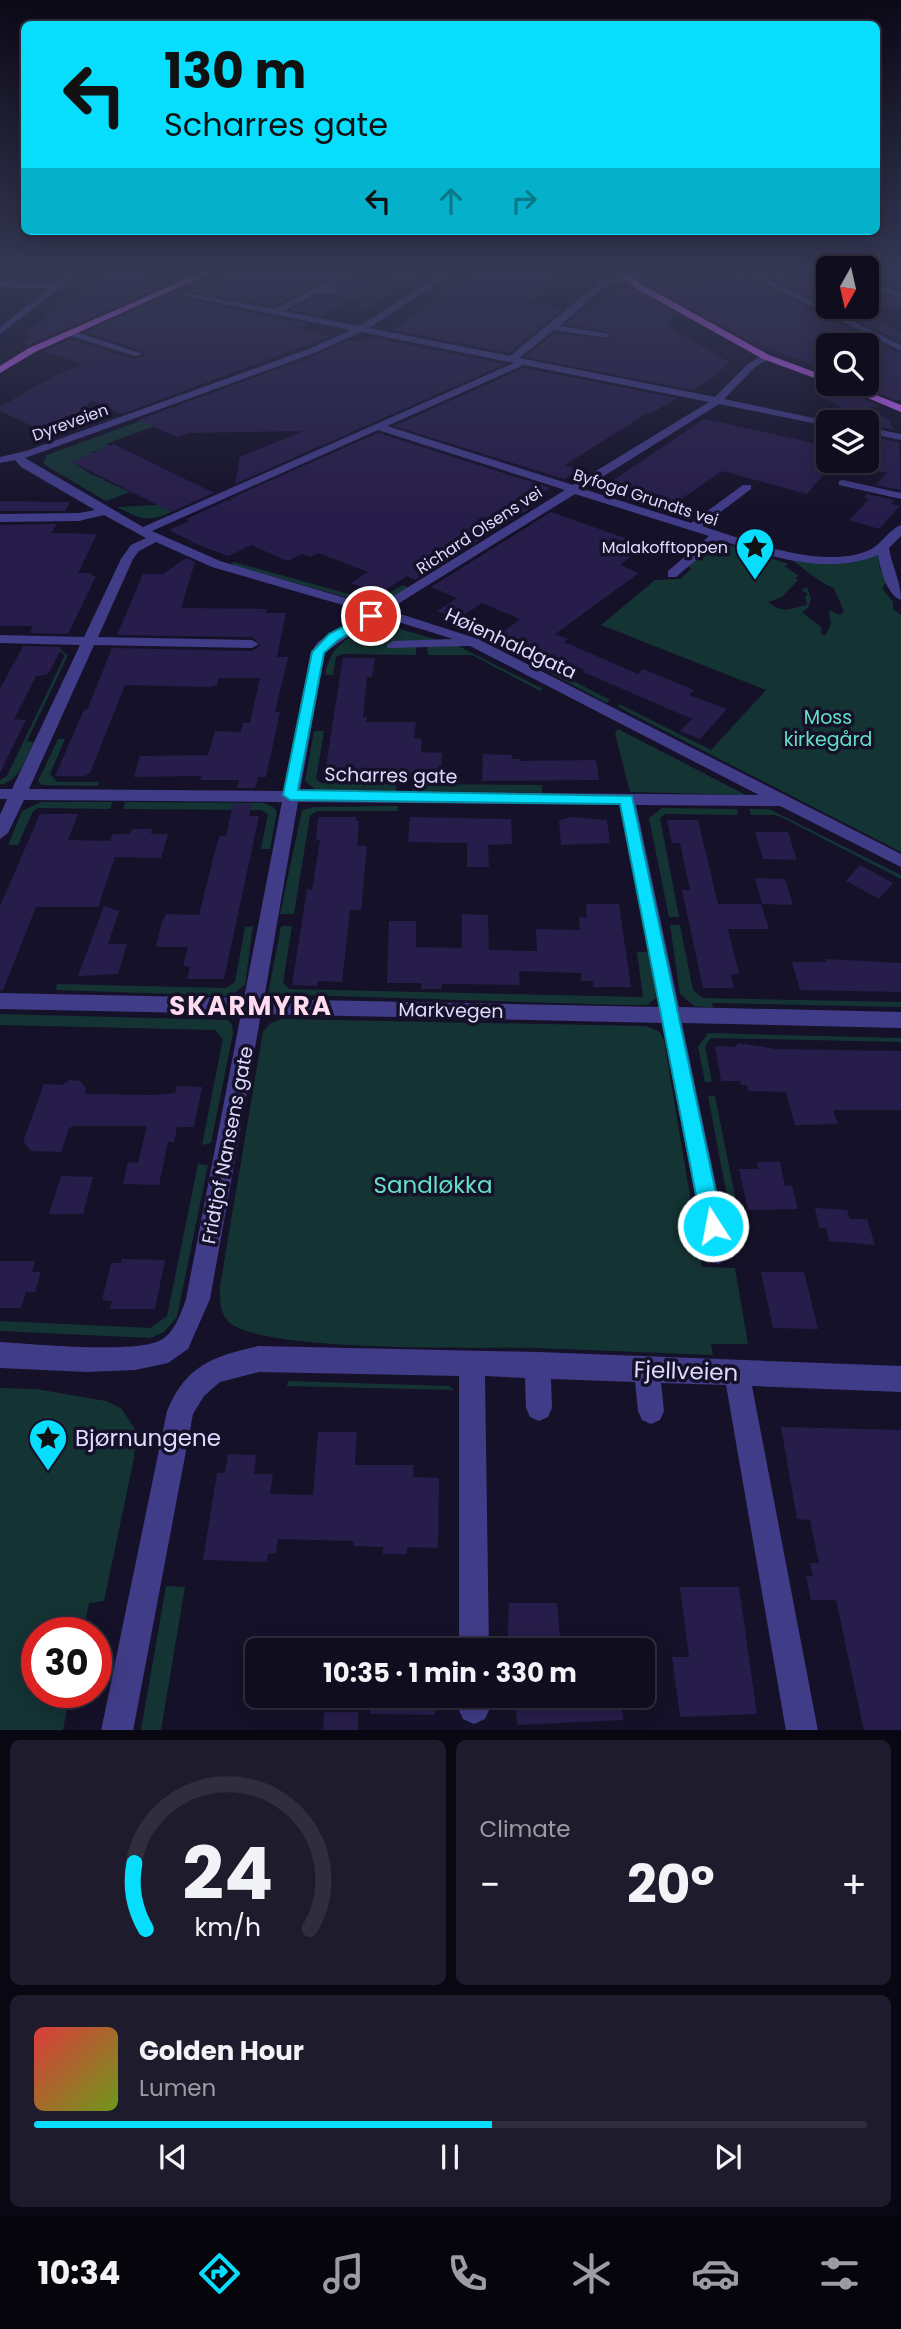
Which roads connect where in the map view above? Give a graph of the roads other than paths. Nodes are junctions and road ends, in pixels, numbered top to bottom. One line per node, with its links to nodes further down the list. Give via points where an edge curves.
1 (31, 351): 12 (main road)
2 (127, 351): 7 (street)
3 (310, 351): 8 (street, Dyreveien)
4 (465, 351): 10 (street)
5 (527, 351): 10 (street)
6 (757, 351): 9 (main road)
7 (138, 354)
8 (300, 355): 11 (street); 21 (street, Dyreveien)
9 (766, 356): 13 (main road); 15 (street, Richard Olsens vei)
10 (517, 361): 15 (street); 18 (street)
11 (318, 362)
12 (0, 370)
13 (816, 375)
14 (869, 396): 16 (main road)
15 (717, 401): 17 (street); 25 (street, Richard Olsens vei)
16 (901, 409)
17 (816, 421)
18 (378, 427): 25 (street, Byfogd Grundts vei); 31 (street)
19 (879, 433): 20 (street)
20 (901, 437)
21 (18, 457): 22 (street, Dyreveien); 27 (street, Høienhaldgata)
22 (0, 458)
23 (843, 483): 26 (street)
24 (747, 487): 29 (street)
25 (571, 490): 29 (street, Byfogd Grundts vei); 36 (street, Richard Olsens vei)
26 (901, 496)
27 (106, 511): 28 (street, via 79,517); 31 (street, Høienhaldgata)
28 (0, 518)
29 (692, 528): 32 (street, Byfogd Grundts vei)
30 (901, 529): 33 (street)
31 (147, 535): 36 (street, Høienhaldgata, via 216,564); 38 (street, via 131,551)
32 (717, 536): 33 (street, Byfogd Grundts vei, via 783,556 809,558 854,557); 34 (street)
33 (883, 548): 35 (street, via 886,569)
34 (672, 574)
35 (901, 596)
36 (380, 612): 39 (street, Høienhaldgata); 43 (street, Fridtjof Nansens gate, via 334,637 318,652)
37 (0, 639): 38 (street)
38 (88, 641): 40 (street); 42 (street)
39 (473, 642): 41 (street); 45 (street, Høienhaldgata)
40 (253, 644)
41 (393, 645)
42 (9, 794): 43 (street, Scharres gate); 46 (street)
43 (290, 795): 44 (street, Scharres gate); 49 (street, Fridtjof Nansens gate)
44 (627, 799): 45 (street, Scharres gate); 50 (street)
45 (782, 802): 47 (street, Høienhaldgata)
46 (0, 833)
47 (901, 861)
48 (0, 1001): 49 (street, Markvegen)
49 (253, 1005): 50 (street, Markvegen); 53 (street, Fridtjof Nansens gate, via 198,1299 187,1328 170,1349 144,1358)
50 (672, 1015): 51 (street, Markvegen); 52 (street)
51 (901, 1020)
52 (718, 1252)
53 (0, 1354)
54 (471, 1363): 55 (street, Fjellveien); 61 (street); 62 (street, Fjellveien, via 260,1359 200,1378 180,1411)
55 (538, 1365): 56 (street, Fjellveien); 59 (street)
56 (647, 1369): 57 (street, Fjellveien); 60 (street)
57 (737, 1373): 58 (street, Fjellveien); 63 (street)
58 (901, 1379)
59 (539, 1408)
60 (651, 1410)
61 (474, 1638)
62 (117, 1730)
63 (802, 1730)

